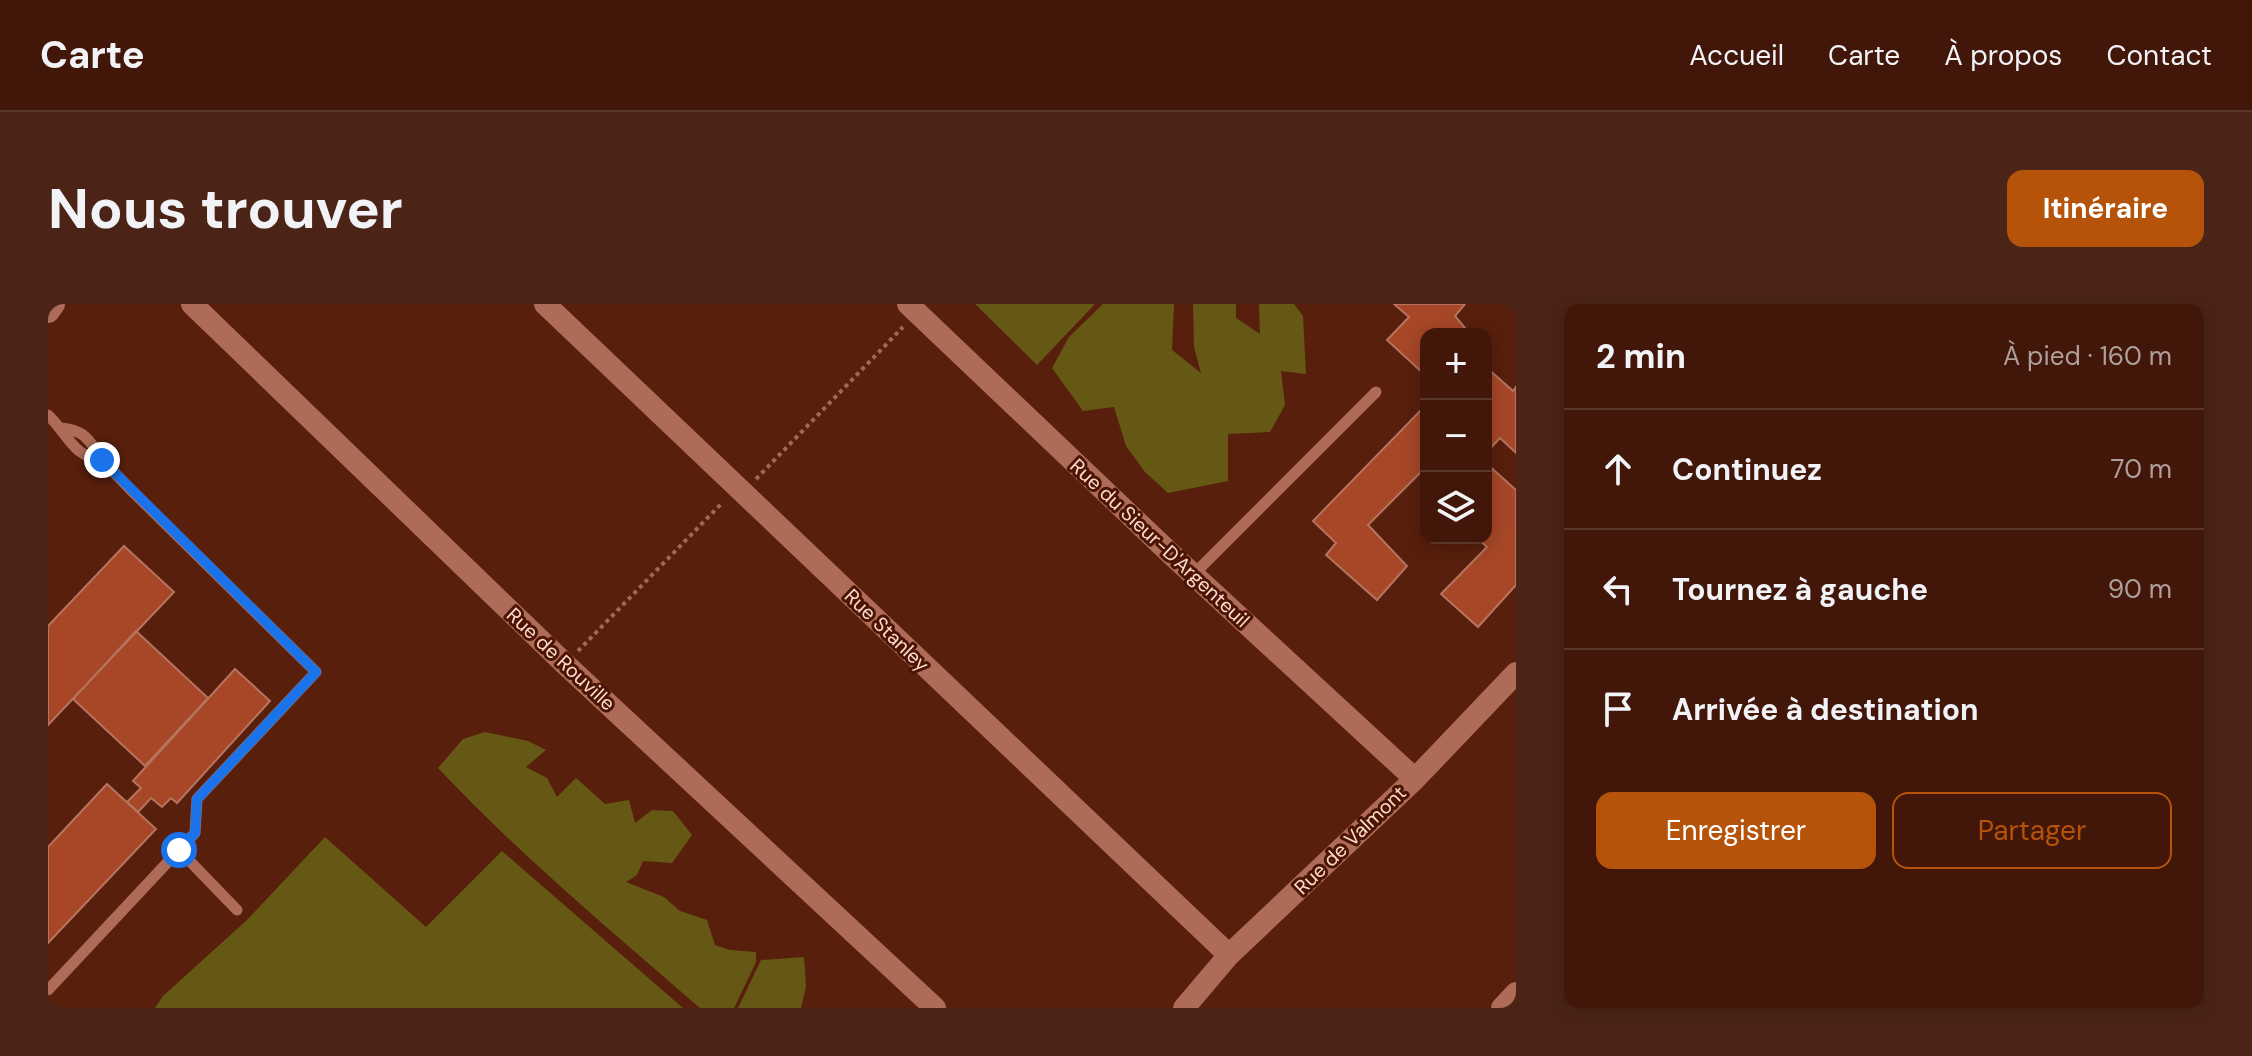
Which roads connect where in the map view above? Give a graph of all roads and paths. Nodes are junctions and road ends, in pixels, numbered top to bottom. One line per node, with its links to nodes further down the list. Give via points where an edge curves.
1 (53, 304): 5 (street)
2 (192, 304): 16 (street, Rue de Rouville)
3 (545, 304): 13 (street, Rue Stanley)
4 (908, 304): 8 (street, Rue du Sieur-D'Argenteuil)
5 (48, 311)
6 (1376, 392): 8 (lane)
7 (48, 415): 11 (lane, via 61,428 78,430 97,448 102,460 316,672 197,799 195,833)
8 (1193, 575): 10 (street, Rue du Sieur-D'Argenteuil)
9 (1516, 673): 10 (street, Rue de Valmont)
10 (1415, 779): 13 (street, Rue de Valmont)
11 (179, 850): 12 (lane); 14 (lane)
12 (237, 910)
13 (1229, 955): 17 (street, Rue de Valmont)
14 (48, 990)
15 (1516, 993): 18 (street)
16 (931, 1007)
17 (1184, 1008)
18 (1502, 1008)

